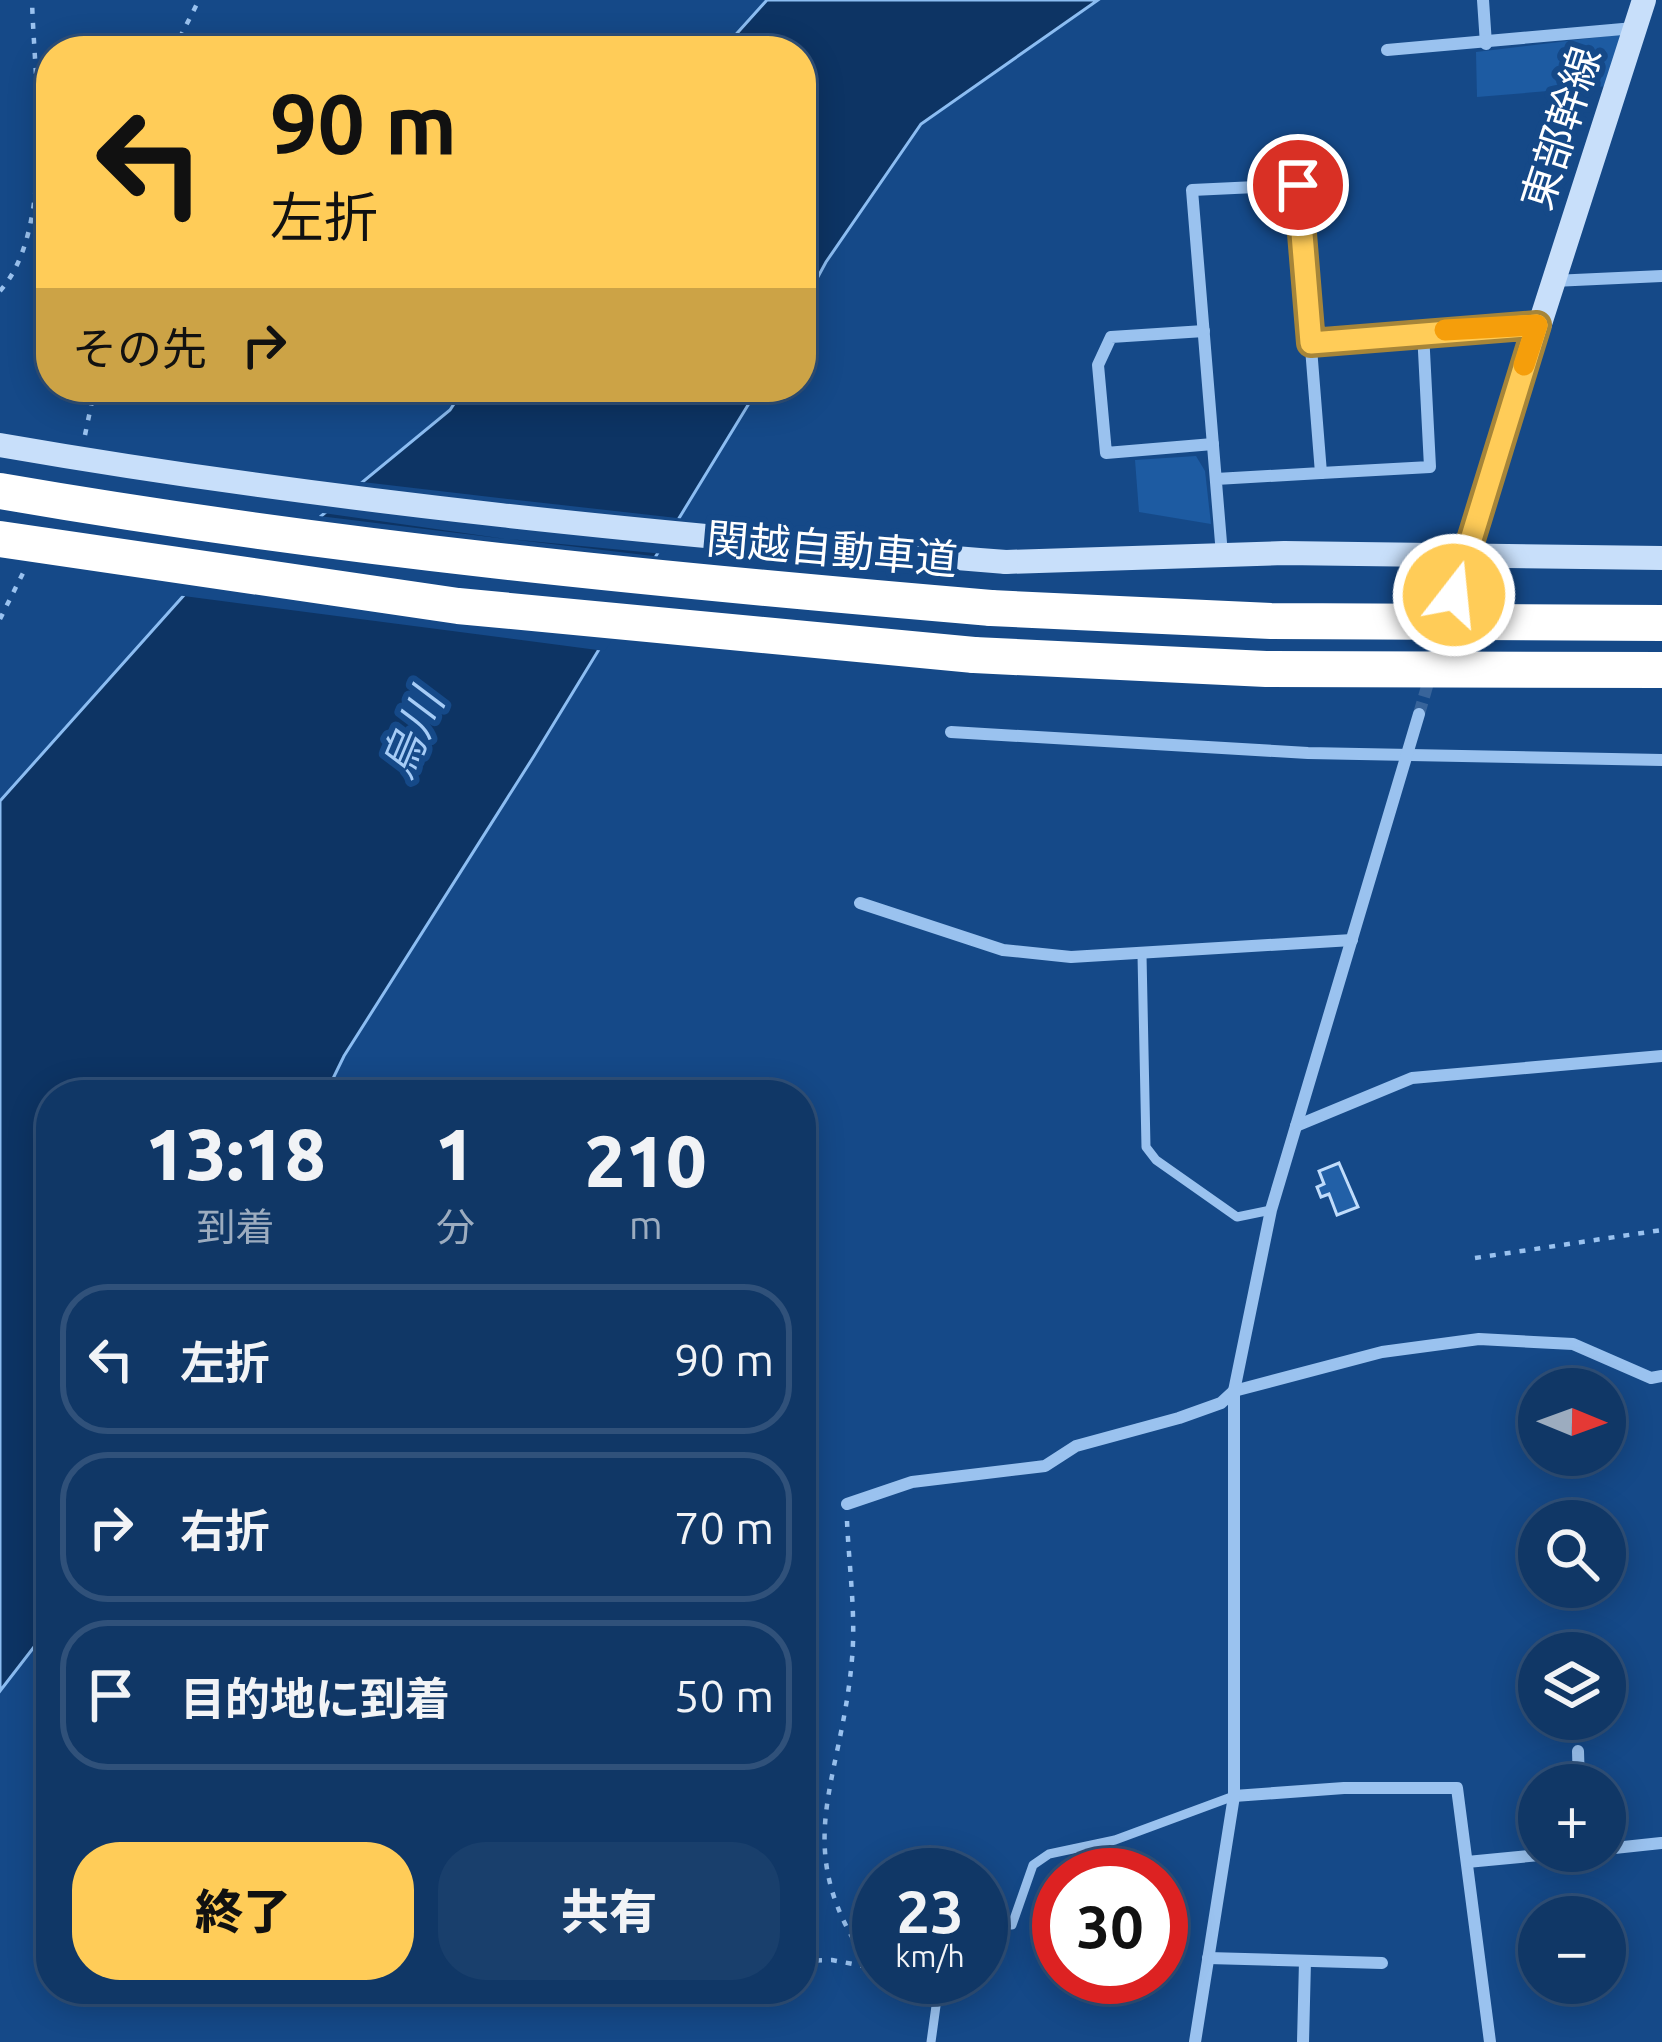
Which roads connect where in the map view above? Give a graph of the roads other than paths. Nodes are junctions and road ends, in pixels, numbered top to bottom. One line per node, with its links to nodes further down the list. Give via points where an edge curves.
1 (1483, 0): 3 (street)
2 (1646, 11): 3 (street); 6 (street, 東部幹線)
3 (1486, 44): 4 (street)
4 (1388, 50)
5 (1662, 275): 6 (street)
6 (1551, 281): 7 (street, 東部幹線)
7 (1537, 325): 9 (street); 18 (street, 東部幹線)
8 (1204, 331): 10 (street, via 1192,190 1298,185); 11 (street); 11 (street, via 1111,337 1098,364 1106,453)
9 (1423, 332): 10 (street); 13 (street, via 1430,467)
10 (1311, 343): 13 (street)
11 (1213, 444): 14 (street)
12 (0, 445): 17 (street, bridge, via 532,520 1006,562)
13 (1321, 473): 14 (street)
14 (1216, 479): 17 (street)
15 (0, 491): 21 (highway, 関越自動車道, bridge, via 476,560 992,608 1271,621)
16 (0, 539): 22 (highway, bridge, via 458,607 974,655 1266,669)
17 (1222, 555): 18 (street)
18 (1465, 557): 19 (street); 20 (street)
19 (1662, 558)
20 (1454, 595)
21 (1662, 622)
22 (1662, 670)
23 (1419, 714): 25 (street)
24 (951, 732): 25 (street)
25 (1405, 755): 26 (street); 28 (street)
26 (1662, 760)
27 (860, 903): 29 (street, via 1003,950)
28 (1352, 940): 29 (street); 31 (street)
29 (1142, 956): 32 (lane, via 1146,1148 1237,1217)
30 (1662, 1057): 31 (street, via 1412,1078)
31 (1296, 1126): 32 (street)
32 (1271, 1210): 34 (street)
33 (1662, 1376): 34 (street, via 1573,1344 1480,1339 1382,1352)
34 (1234, 1391): 35 (street, via 1179,1418 1076,1446 1045,1466 912,1482); 38 (street)
35 (847, 1504)
36 (1578, 1751): 37 (street)
37 (1578, 1764)
38 (1234, 1796): 42 (street, via 1457,1788); 43 (lane, via 1115,1840 1049,1854 1028,1876); 44 (street)
39 (1661, 1843): 40 (street)
40 (1626, 1847)
41 (1518, 1857): 42 (street)
42 (1467, 1862): 51 (street)
43 (1008, 1925)
44 (1208, 1958): 45 (street); 49 (street)
45 (1305, 1961): 46 (street); 50 (street)
46 (1382, 1963)
47 (936, 2004): 48 (lane)
48 (931, 2042)
49 (1195, 2042)
50 (1303, 2042)
51 (1490, 2042)

